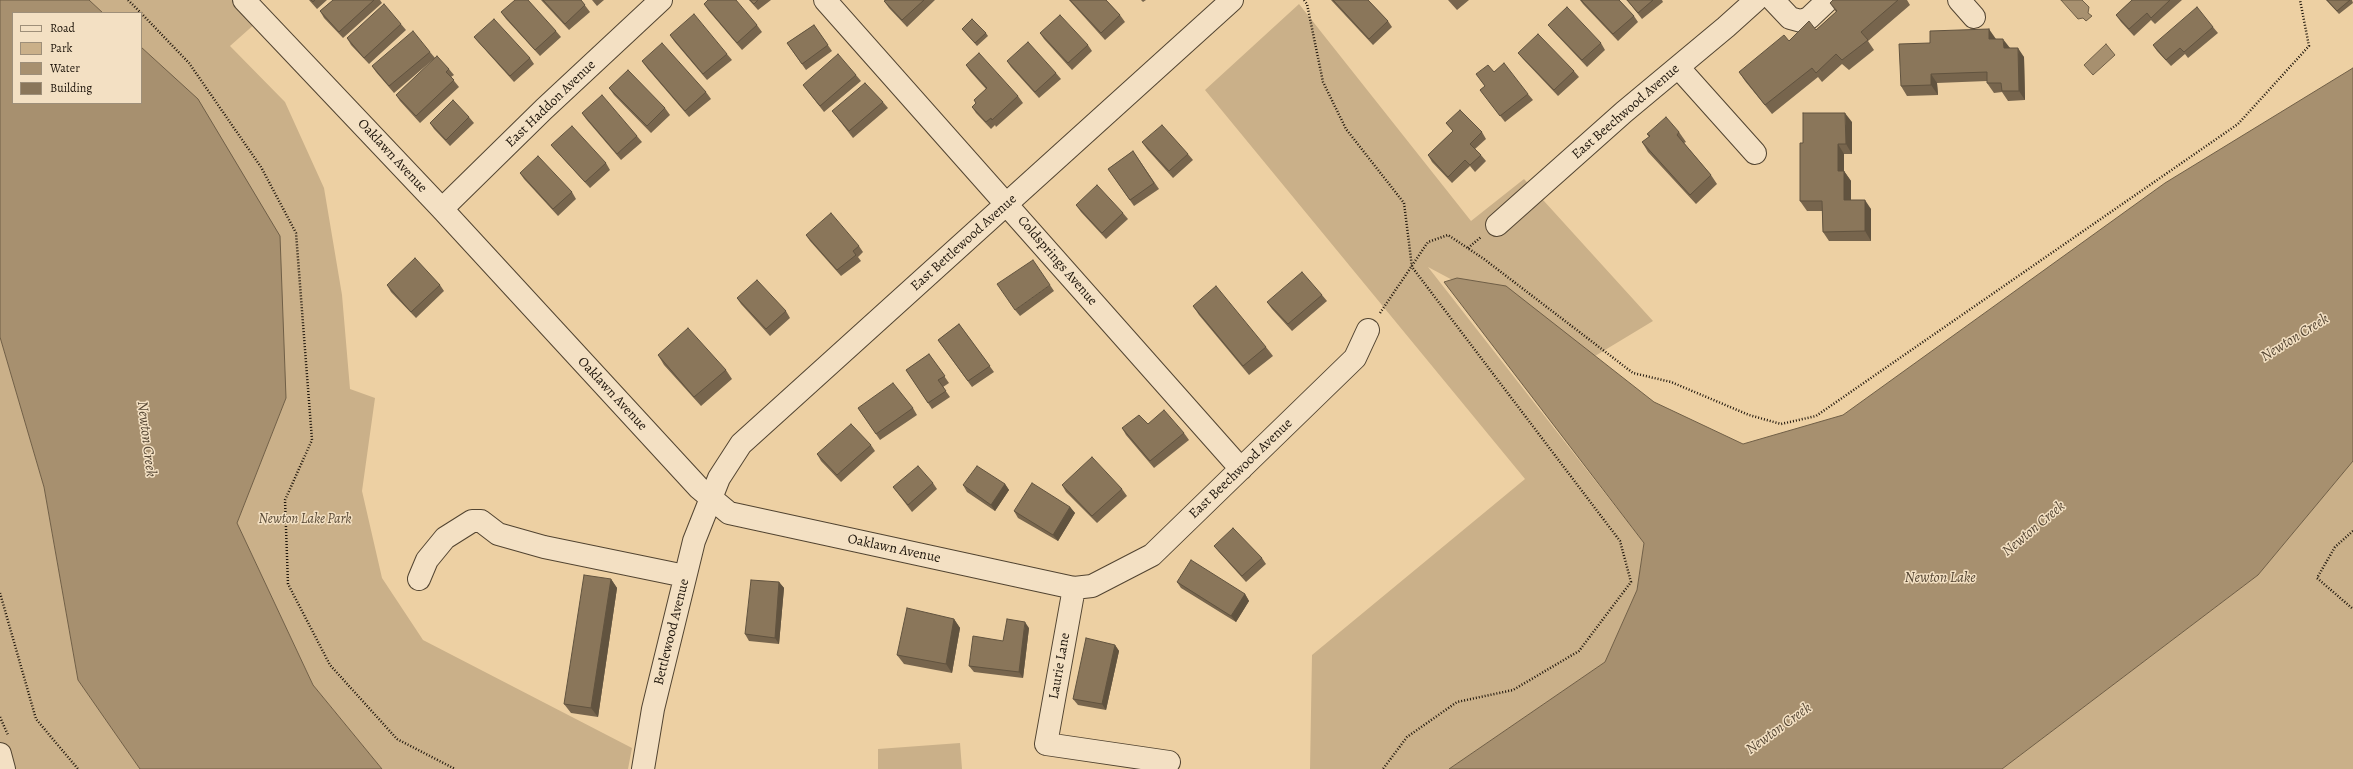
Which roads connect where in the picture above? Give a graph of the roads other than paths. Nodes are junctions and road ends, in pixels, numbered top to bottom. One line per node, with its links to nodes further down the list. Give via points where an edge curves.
1 (244, 0): 13 (street, Oaklawn Avenue)
2 (661, 0): 13 (street, East Haddon Avenue, via 544,108)
3 (825, 0): 12 (street, Coldsprings Avenue)
4 (1232, 0): 12 (street, East Bettlewood Avenue)
5 (1756, 0): 10 (street, East Beechwood Avenue)
6 (1773, 0): 7 (street, via 1790,18 1801,21)
7 (1828, 0)
8 (1959, 0): 9 (street)
9 (1974, 17)
10 (1678, 67): 11 (street); 14 (street, East Beechwood Avenue)
11 (1755, 153)
12 (1007, 204): 16 (street, Coldsprings Avenue); 17 (street, East Bettlewood Avenue, via 741,444 719,478)
13 (442, 209): 17 (street, Oaklawn Avenue, via 699,488)
14 (1497, 225)
15 (1368, 330): 16 (street, East Beechwood Avenue, via 1355,358)
16 (1241, 469): 20 (street, East Beechwood Avenue, via 1152,555)
17 (711, 497): 18 (street, Bettlewood Avenue, via 694,541); 20 (street, Oaklawn Avenue, via 729,513)
18 (685, 576): 19 (street, via 544,547 498,534 481,522 472,521 445,538 427,560); 24 (street, Bettlewood Avenue, via 653,709)
19 (419, 579)
20 (1083, 587): 22 (street, Laurie Lane, via 1046,744)
21 (0, 754): 23 (street)
22 (1169, 762)
23 (4, 769)
24 (643, 769)

